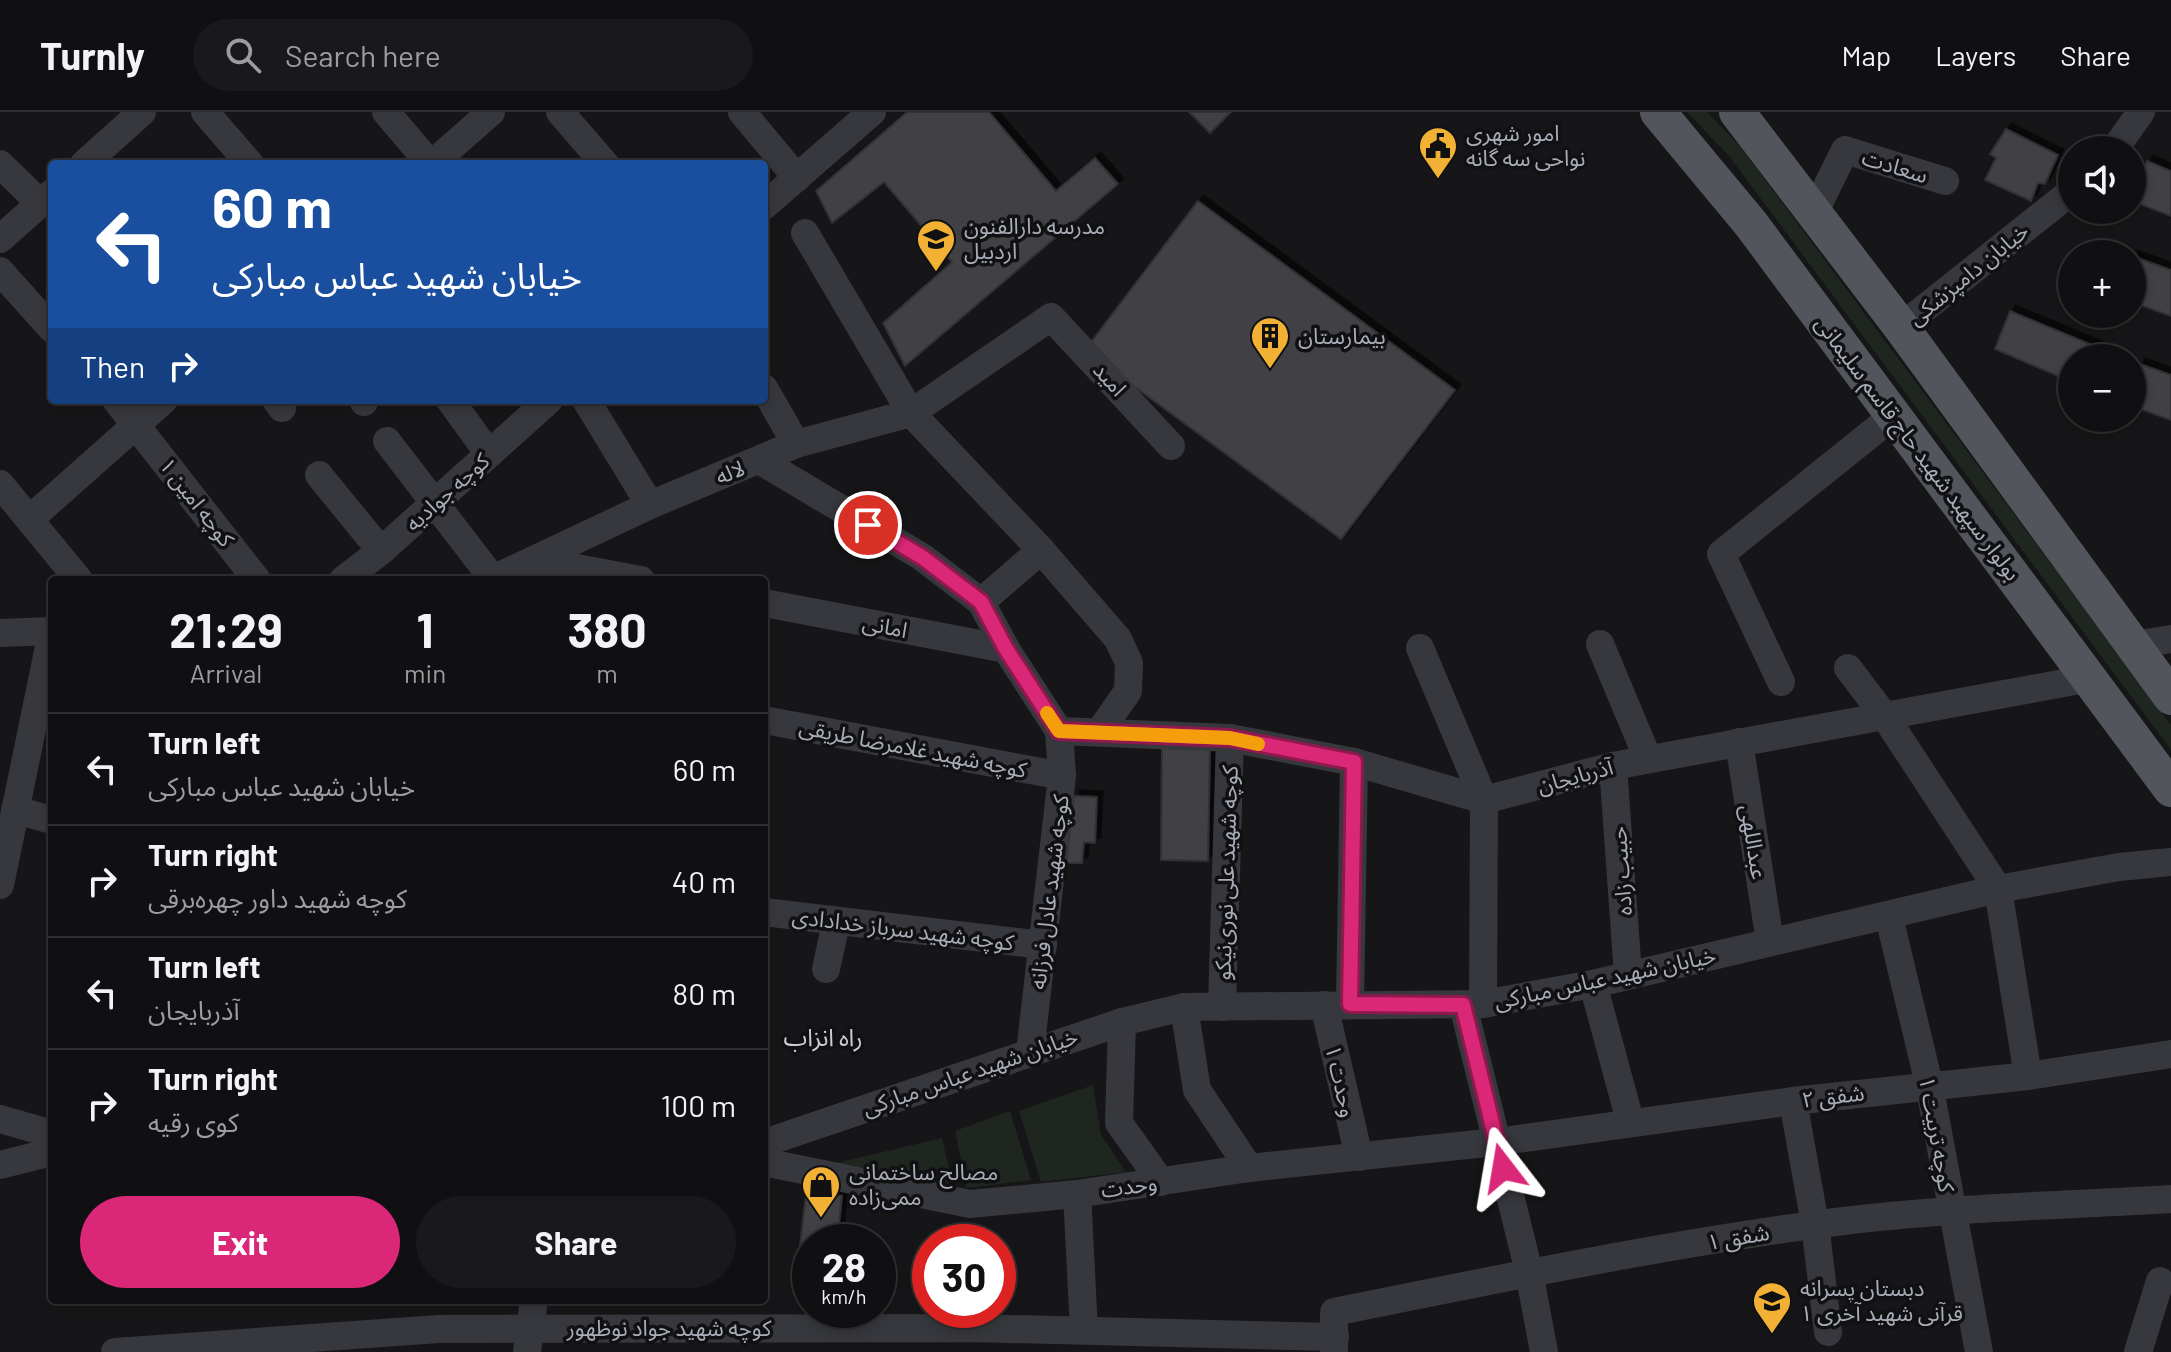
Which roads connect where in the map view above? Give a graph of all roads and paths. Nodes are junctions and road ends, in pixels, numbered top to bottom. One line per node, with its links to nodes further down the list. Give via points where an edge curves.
1 (142, 112): 12 (street)
2 (205, 112): 13 (street)
3 (386, 112): 14 (street)
4 (491, 112): 15 (street)
5 (560, 112): 16 (street)
6 (742, 112): 18 (street)
7 (872, 112): 18 (street)
8 (1658, 112): 37 (main road, بولوار سپهبد شهید حاج قاسم سلیمانی, via 1751,224)
9 (1737, 112): 23 (main road)
10 (2141, 112): 11 (street)
11 (2124, 136)
12 (88, 160)
13 (247, 160)
14 (428, 160)
15 (436, 160)
16 (602, 160)
17 (0, 164): 20 (street)
18 (797, 178): 22 (street)
19 (1945, 181): 23 (street, سعادت, via 1845,150)
20 (46, 198): 25 (street)
21 (2058, 202): 29 (street, خیابان دامپزشکی)
22 (768, 203)
23 (1814, 213): 29 (main road)
24 (805, 233): 36 (street)
25 (0, 239)
26 (0, 271): 28 (street)
27 (1047, 318): 36 (street, لاله); 41 (street, امید, via 1055,318)
28 (48, 325)
29 (1901, 327): 64 (main road)
30 (768, 395): 40 (street)
31 (120, 404): 38 (street, کوچه امین ۱)
32 (160, 404): 38 (street)
33 (453, 404): 42 (street)
34 (545, 404): 42 (street, کوچه جوادیه)
35 (588, 404): 47 (street)
36 (911, 413): 40 (street, لاله); 49 (street)
37 (1893, 416): 69 (main road, بولوار سپهبد شهید حاج قاسم سلیمانی); 70 (street, via 1721,554)
38 (137, 424): 48 (street); 53 (street, کوچه امین ۱)
39 (387, 441): 46 (street)
40 (796, 444): 43 (street, لاله)
41 (1171, 446)
42 (489, 454): 46 (street, کوچه جوادیه)
43 (759, 460): 47 (street, لاله); 58 (street, via 922,557)
44 (319, 475): 50 (street)
45 (0, 484): 48 (street)
46 (436, 502): 50 (street, کوچه جوادیه); 55 (street, لاله)
47 (650, 505): 51 (street, لاله)
48 (31, 518): 52 (street)
49 (1041, 550): 58 (street); 75 (street, via 1118,639 1129,663 1128,691)
50 (381, 551): 54 (street, کوچه جوادیه)
51 (539, 561): 56 (street, لاله); 57 (street)
52 (76, 576)
53 (254, 576)
54 (348, 576)
55 (491, 576)
56 (501, 576)
57 (620, 576)
58 (981, 602): 66 (street)
59 (768, 604): 66 (street, امانی)
60 (48, 632): 61 (street)
61 (0, 633)
62 (2171, 639): 64 (street)
63 (1600, 644): 78 (street)
64 (2133, 645): 71 (main road)
65 (1420, 648): 83 (street)
66 (1006, 649): 74 (street)
67 (48, 651): 84 (street)
68 (1848, 668): 72 (street)
69 (2091, 678): 72 (street, آذربایجان); 82 (main road, بولوار سپهبد شهید حاج قاسم سلیمانی)
70 (1781, 682)
71 (2171, 697)
72 (1886, 718): 77 (street, آذربایجان); 88 (street)
73 (768, 721): 81 (street, کوچه شهید غلامرضا طریقی)
74 (1059, 731): 75 (street); 81 (street, کوچه شهید عادل فرزانه)
75 (1100, 731): 76 (street)
76 (1230, 738): 79 (street); 100 (street, کوچه شهید علی نوری‌نیکو)
77 (1739, 742): 78 (street, آذربایجان); 92 (street, عبداللهی)
78 (1648, 759): 80 (street, آذربایجان)
79 (1354, 762): 83 (street); 97 (street, وحدت ۱)
80 (1613, 766): 83 (street, آذربایجان); 95 (street, حبیب زاده)
81 (1062, 776): 93 (street, کوچه شهید عادل فرزانه)
82 (2171, 789)
83 (1484, 800): 98 (street)
84 (15, 810): 85 (street); 87 (street)
85 (48, 819)
86 (2171, 862): 88 (street, خیابان شهید عباس مبارکی)
87 (0, 885)
88 (1998, 889): 90 (street, خیابان شهید عباس مبارکی); 104 (street)
89 (768, 913): 91 (street, کوچه شهید سرباز خدادادی)
90 (1889, 917): 92 (street, خیابان شهید عباس مبارکی); 105 (street, کوچه تربیت ۱)
91 (836, 923): 93 (street, کوچه شهید سرباز خدادادی); 94 (street)
92 (1770, 942): 95 (street, خیابان شهید عباس مبارکی)
93 (1043, 945): 102 (street, کوچه شهید عادل فرزانه)
94 (826, 969)
95 (1628, 975): 96 (street, خیابان شهید عباس مبارکی)
96 (1593, 984): 98 (street, خیابان شهید عباس مبارکی); 108 (street)
97 (1337, 1005): 98 (street, خیابان شهید عباس مبارکی); 100 (street, خیابان شهید عباس مبارکی); 113 (street, وحدت ۱)
98 (1473, 1005): 111 (street)
99 (1184, 1007): 100 (street, خیابان شهید عباس مبارکی); 101 (street, خیابان شهید عباس مبارکی); 116 (street, via 1197,1090)
100 (1222, 1007)
101 (1122, 1022): 102 (street, خیابان شهید عباس مبارکی); 117 (street, via 1119,1123)
102 (1030, 1052): 110 (street, خیابان شهید عباس مبارکی)
103 (2171, 1054): 104 (street, شفق ۲)
104 (2028, 1076): 105 (street, شفق ۲)
105 (1929, 1084): 106 (street, شفق ۲); 120 (street, کوچه تربیت ۱)
106 (1793, 1101): 108 (street, شفق ۲); 121 (street)
107 (0, 1119): 109 (street)
108 (1630, 1121): 111 (street, شفق ۲)
109 (48, 1133)
110 (768, 1142)
111 (1496, 1142): 113 (street, وحدت); 122 (street)
112 (48, 1153): 115 (street)
113 (1359, 1157): 116 (street, وحدت)
114 (768, 1163): 118 (street, وحدت, via 970,1204)
115 (0, 1165)
116 (1249, 1168): 117 (street, وحدت)
117 (1161, 1182): 118 (street, وحدت)
118 (1077, 1194): 125 (street)
119 (2171, 1199): 120 (street, شفق ۱)
120 (1951, 1211): 121 (street, شفق ۱); 132 (street, کوچه تربیت ۱)
121 (1815, 1224): 122 (street, شفق ۱); 126 (street)
122 (1529, 1272): 129 (street, شفق ۱, via 1334,1312); 131 (street)
123 (2160, 1281): 133 (street)
124 (534, 1304): 127 (street)
125 (1084, 1330): 128 (street, کوچه شهید جواد نوظهور); 129 (street, کوچه شهید جواد نوظهور)
126 (1828, 1332)
127 (529, 1340): 128 (street, کوچه شهید جواد نوظهور); 130 (street, کوچه شهید جواد نوظهور, via 439,1329)
128 (972, 1340)
129 (1334, 1344)
130 (115, 1352)
131 (1544, 1352)
132 (1979, 1352)
133 (2138, 1352)

